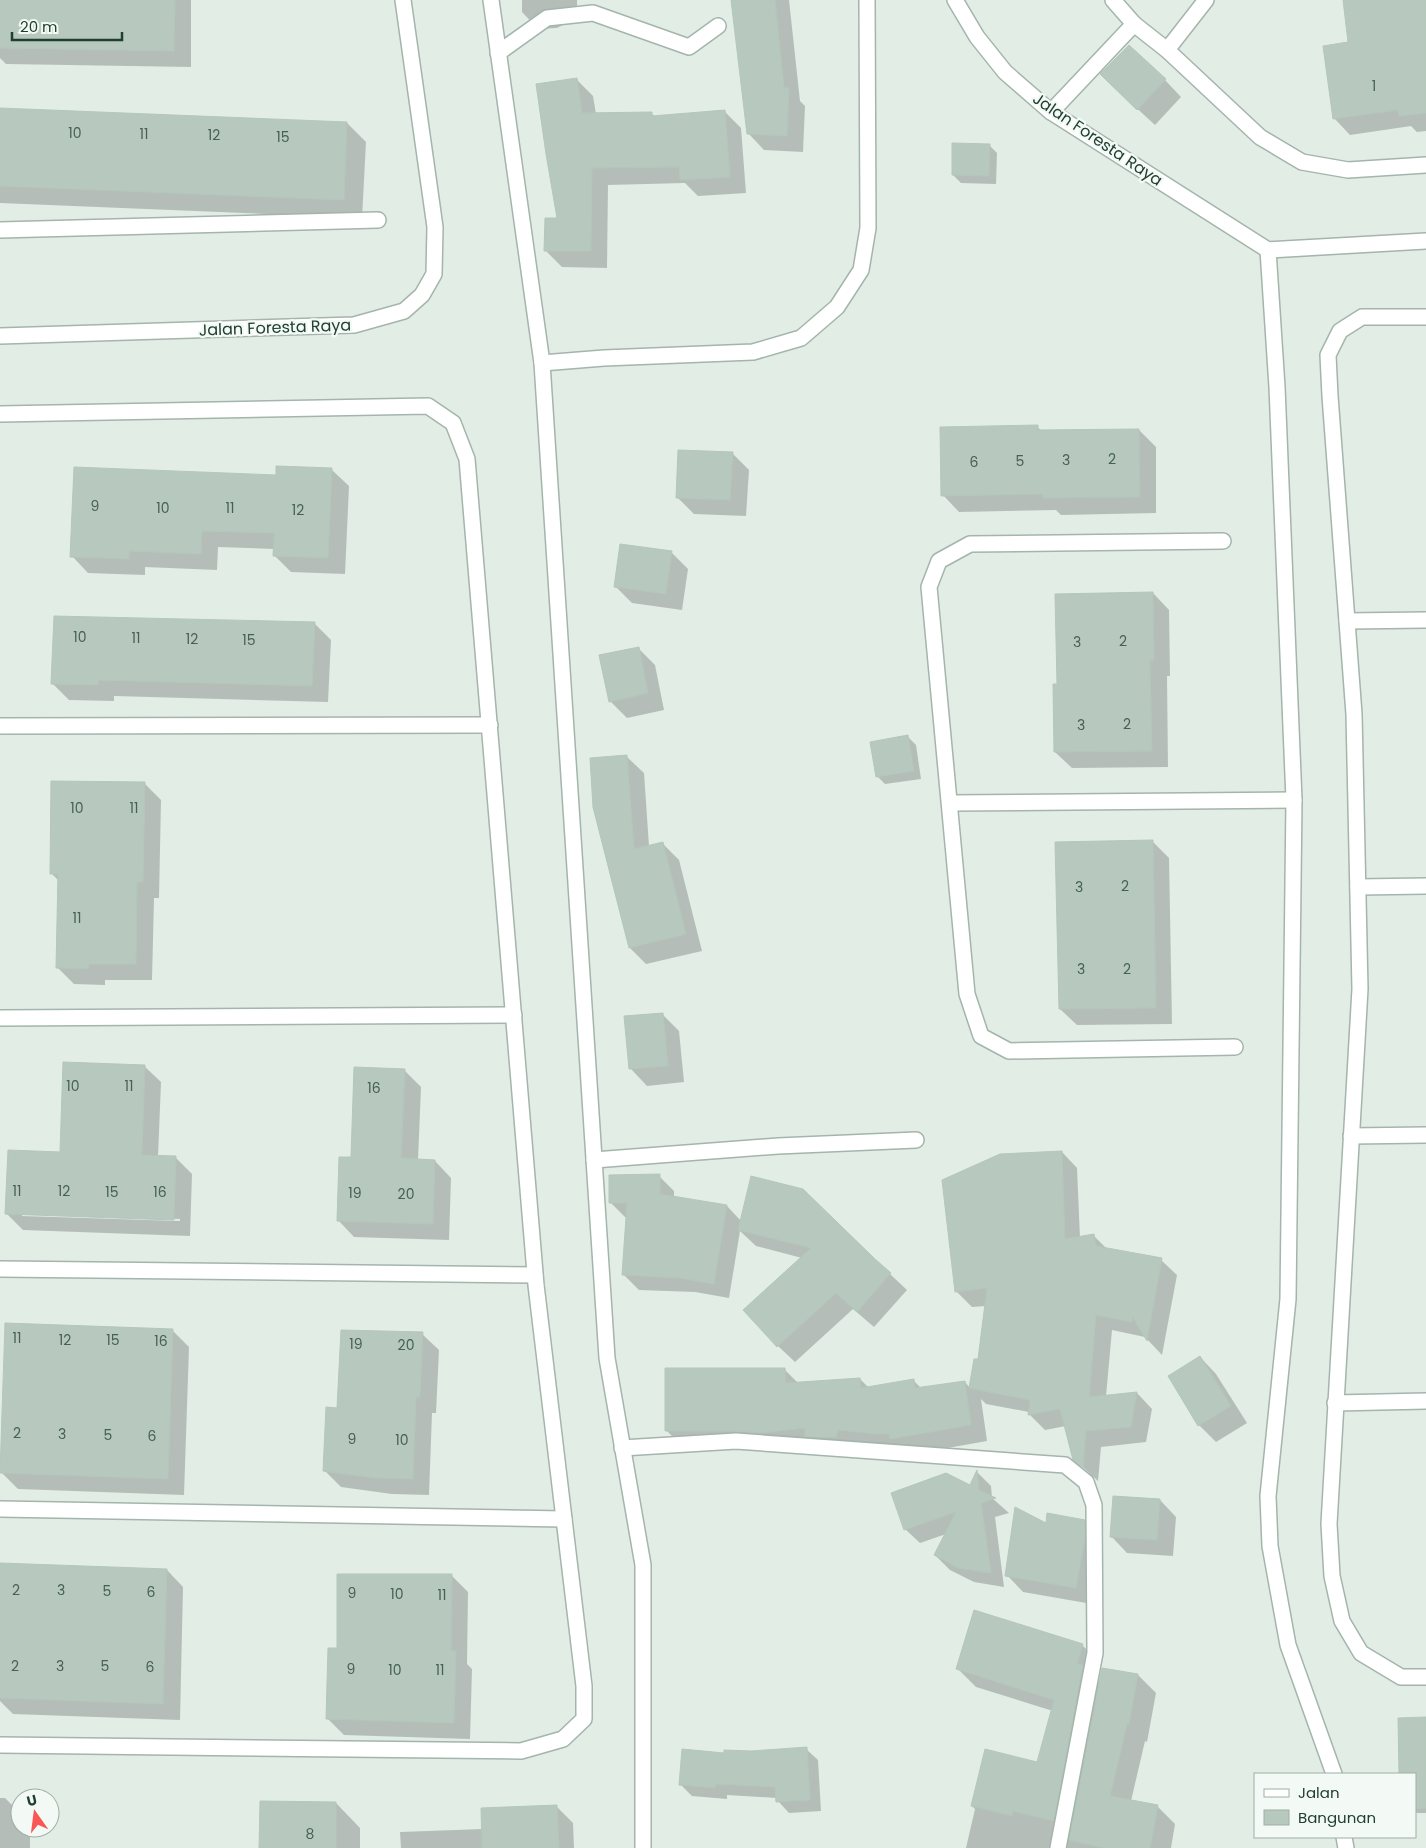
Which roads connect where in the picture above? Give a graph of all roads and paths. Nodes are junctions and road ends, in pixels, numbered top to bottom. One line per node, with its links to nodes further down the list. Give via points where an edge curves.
1 (403, 0): 18 (street, Jalan Foresta Raya, via 435,235 434,274 422,295 404,311 354,325)
2 (491, 0): 10 (street)
3 (867, 0): 19 (street, via 868,228 861,270 837,307 801,338 753,352)
4 (954, 0): 11 (street, Jalan Foresta Raya, via 977,37 1005,72)
5 (1113, 0): 7 (street)
6 (1206, 0): 9 (street)
7 (1134, 24): 9 (street); 11 (street)
8 (718, 26): 10 (street, via 689,48 593,13 547,18)
9 (1166, 50): 12 (street, via 1260,137 1302,162 1348,170)
10 (498, 53): 19 (street)
11 (1051, 112): 16 (street, Jalan Foresta Raya)
12 (1426, 165)
13 (378, 220): 14 (street)
14 (0, 230)
15 (1426, 241): 16 (street)
16 (1268, 250): 26 (street, via 1278,387)
17 (1426, 317): 23 (street, via 1362,317 1340,331 1328,355)
18 (0, 336)
19 (542, 363): 36 (street)
20 (0, 414): 24 (street, via 428,406 452,423 467,459)
21 (1223, 541): 27 (street, via 970,544 939,561 929,587)
22 (1426, 620): 23 (street)
23 (1347, 621): 29 (street, via 1354,714)
24 (490, 725): 25 (street); 30 (street)
25 (0, 726)
26 (1294, 800): 27 (street); 46 (street, via 1288,1299 1268,1496 1270,1546 1288,1645)
27 (950, 803): 32 (street, via 967,994 981,1036 1009,1051)
28 (1426, 886): 29 (street)
29 (1358, 887): 34 (street, via 1360,989)
30 (514, 1014): 31 (street); 38 (street)
31 (0, 1018)
32 (1235, 1047)
33 (1426, 1135): 34 (street)
34 (1351, 1136): 40 (street)
35 (916, 1140): 36 (street, via 778,1146)
36 (594, 1160): 41 (street, via 607,1358)
37 (0, 1269): 38 (street)
38 (535, 1275): 43 (street)
39 (1426, 1401): 40 (street)
40 (1335, 1403): 44 (street, via 1329,1524 1332,1576 1342,1621 1361,1653 1401,1677)
41 (622, 1448): 47 (street, via 643,1565); 48 (street, via 736,1441 1056,1464 1065,1465 1086,1482 1094,1505 1095,1653)
42 (0, 1509): 43 (street)
43 (564, 1519): 45 (street, via 584,1686 584,1719 564,1739 521,1751)
44 (1426, 1677)
45 (0, 1745)
46 (1334, 1773)
47 (643, 1848)
48 (1058, 1848)

